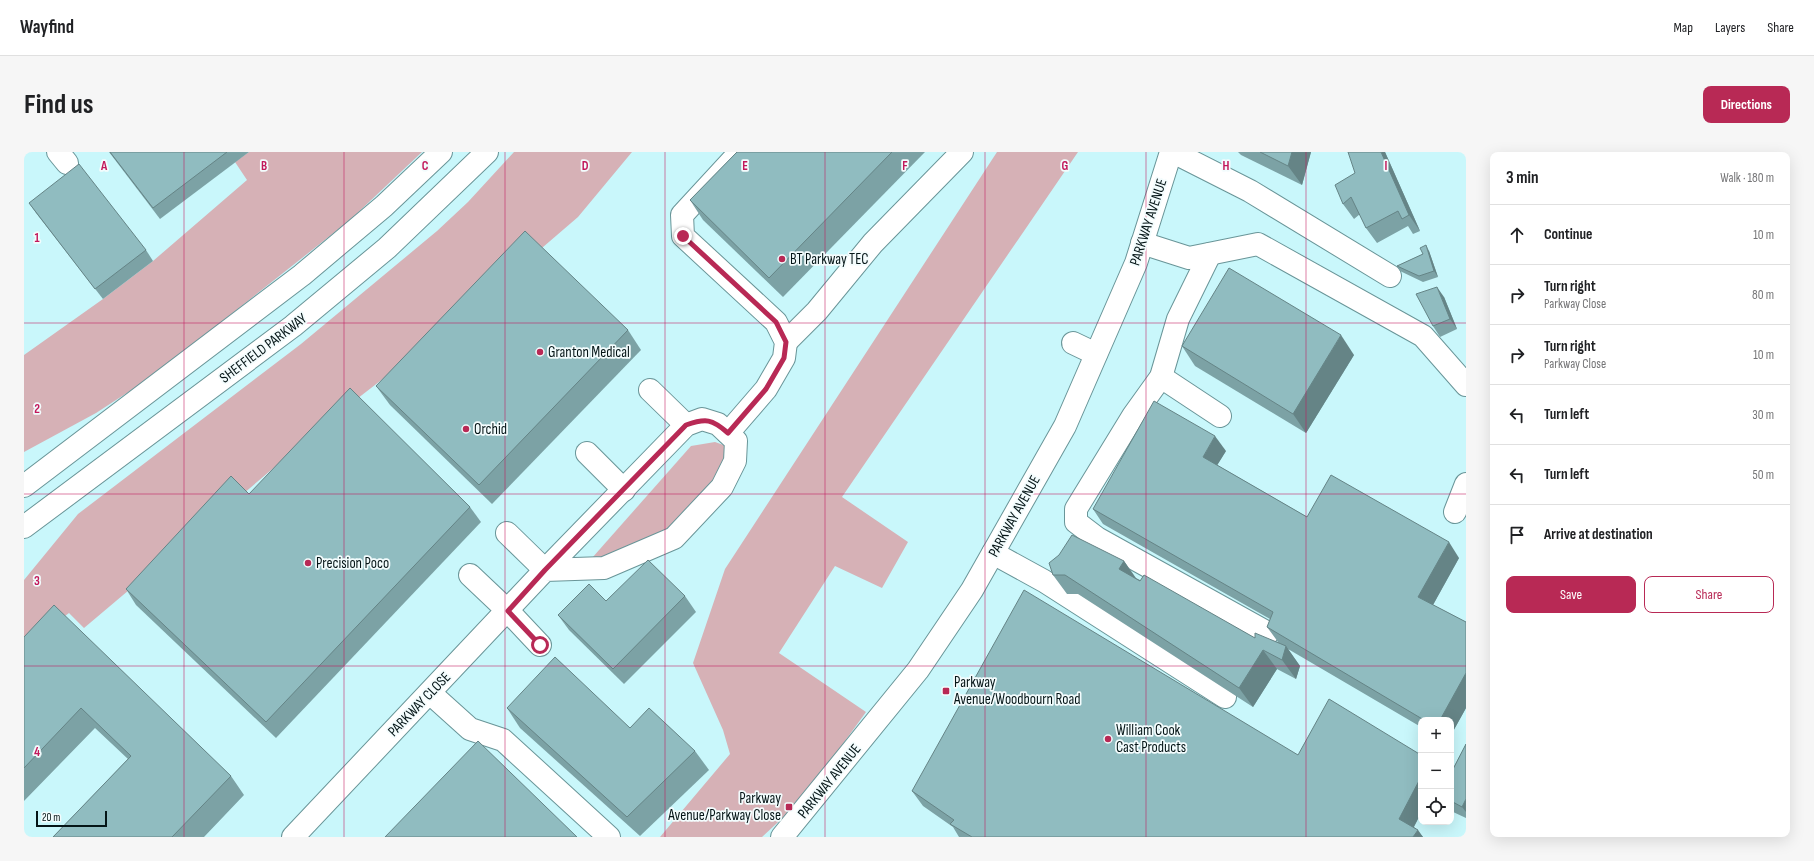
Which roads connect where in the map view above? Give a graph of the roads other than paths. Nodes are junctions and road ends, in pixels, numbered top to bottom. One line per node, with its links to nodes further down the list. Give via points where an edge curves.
1 (441, 152): 20 (main road, via 384,206 302,275)
2 (487, 152): 23 (main road, SHEFFIELD PARKWAY, via 387,248 304,316)
3 (740, 152): 9 (main road, via 682,215 683,236 776,322)
4 (962, 152): 9 (main road, via 873,243 816,311)
5 (1172, 152): 6 (main road, PARKWAY AVENUE); 8 (main road, via 1250,191)
6 (1142, 243): 7 (main road, via 1189,258); 11 (main road, PARKWAY AVENUE, via 1136,263)
7 (1210, 254): 12 (main road, via 1178,319); 13 (main road, via 1258,244 1423,336)
8 (1390, 276)
9 (786, 342): 17 (main road, via 784,358 766,389)
10 (1073, 343): 11 (main road)
11 (1096, 354): 25 (main road, PARKWAY AVENUE, via 1065,426)
12 (1161, 377): 15 (main road); 29 (main road, via 1133,416 1076,509 1076,522 1097,538)
13 (1466, 385)
14 (650, 390): 16 (main road)
15 (1220, 416)
16 (686, 425): 17 (main road, via 702,419 718,424); 21 (main road, PARKWAY CLOSE)
17 (728, 433): 26 (main road, via 736,441 735,461 722,487 674,538 604,568)
18 (587, 453): 21 (main road)
19 (1466, 484): 22 (main road)
20 (24, 486)
21 (624, 490): 26 (main road, PARKWAY CLOSE)
22 (1455, 512)
23 (24, 527)
24 (507, 533): 26 (main road)
25 (993, 553): 32 (main road, via 1044,581); 33 (main road, PARKWAY AVENUE, via 972,590 918,670)
26 (545, 570): 28 (main road, PARKWAY CLOSE)
27 (470, 575): 28 (main road)
28 (508, 611): 30 (main road); 31 (main road, PARKWAY CLOSE)
29 (1268, 633)
30 (540, 645)
31 (430, 693): 34 (main road, PARKWAY CLOSE); 35 (main road, via 470,729 503,740)
32 (1225, 697)
33 (788, 836)
34 (292, 837)
35 (610, 837)

